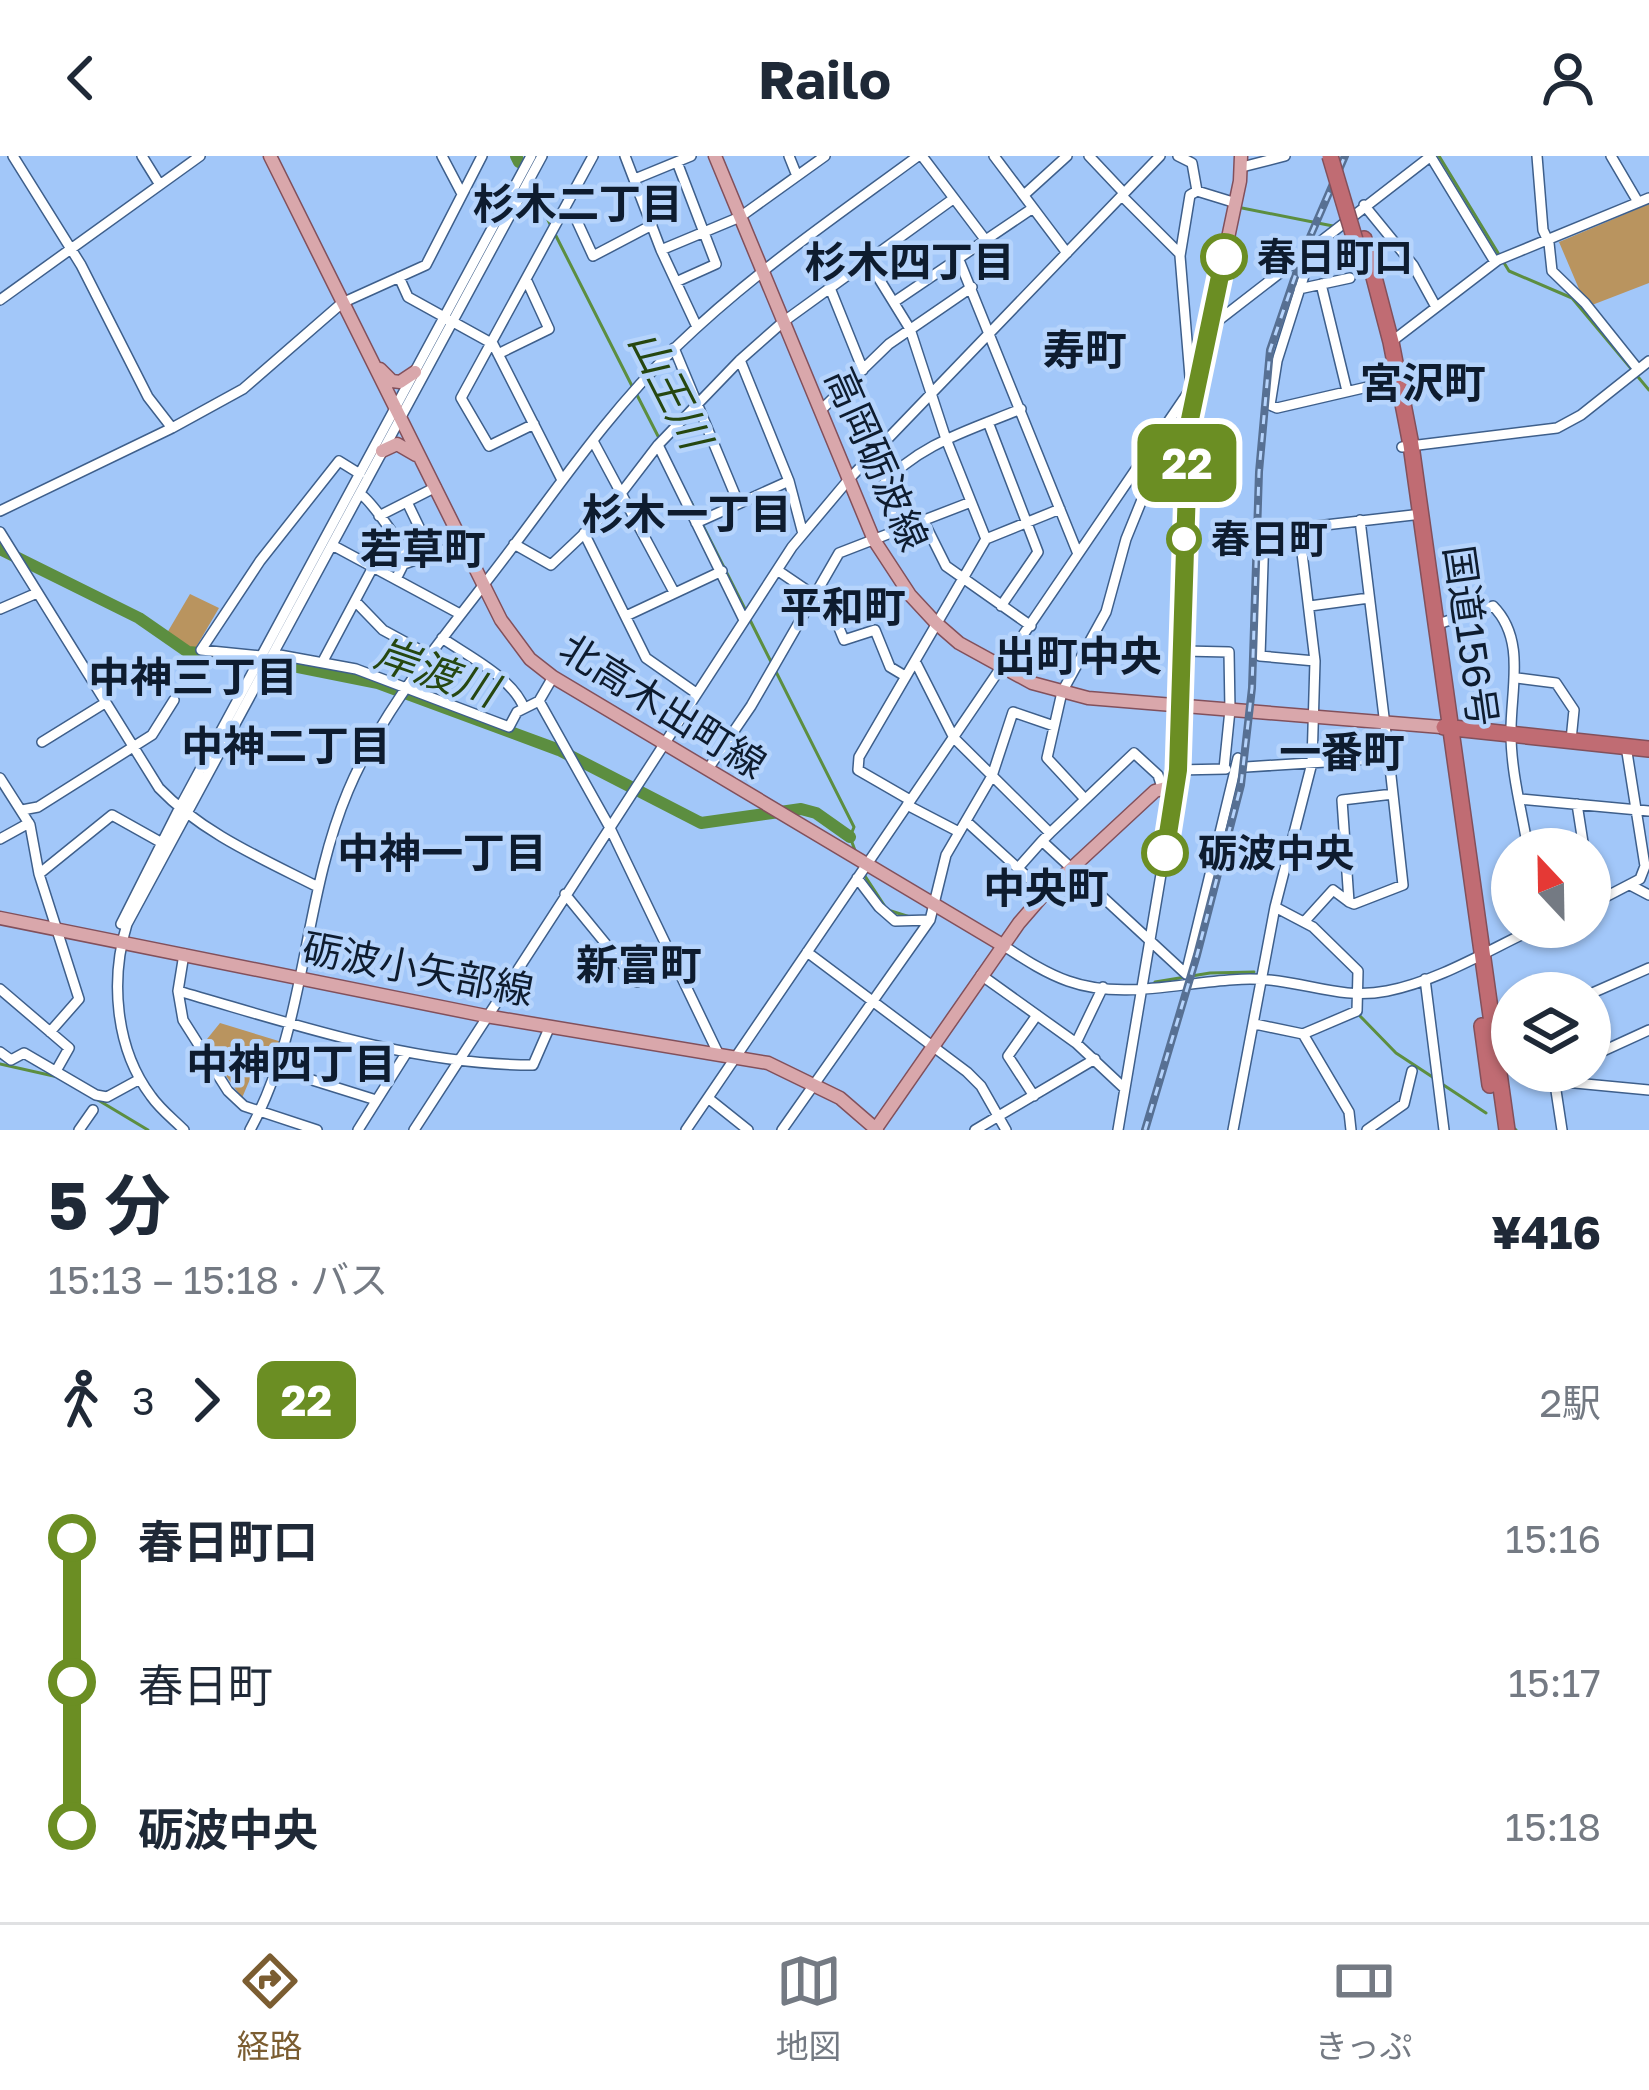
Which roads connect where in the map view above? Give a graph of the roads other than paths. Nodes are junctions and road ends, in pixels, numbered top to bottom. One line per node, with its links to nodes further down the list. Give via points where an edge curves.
1 (13, 156): 49 (street)
2 (142, 156): 31 (street)
3 (200, 156): 31 (street)
4 (442, 156): 33 (street)
5 (482, 156): 33 (street)
6 (531, 156): 69 (street)
7 (542, 156): 69 (street)
8 (592, 156): 41 (street)
9 (626, 156): 30 (street)
10 (691, 156): 26 (street)
11 (715, 156): 42 (main road, 高岡砺波線)
12 (789, 156): 29 (street)
13 (825, 156): 29 (street)
14 (920, 156): 36 (street); 56 (street)
15 (1067, 156): 34 (street)
16 (1089, 156): 35 (street)
17 (1160, 156): 35 (street)
18 (1178, 156): 32 (street, via 1192,163)
19 (1285, 156): 27 (street)
20 (1335, 156): 45 (highway, 国道156号, bridge)
21 (1431, 156): 28 (street); 55 (street)
22 (1537, 156): 46 (street)
23 (1611, 156): 37 (street)
24 (997, 157): 34 (street)
25 (276, 158): 67 (main road, 北高木出町線)
26 (677, 162): 30 (street); 44 (street)
27 (1242, 162): 38 (main road)
28 (1413, 162): 39 (street)
29 (797, 176): 42 (street)
30 (635, 179): 43 (street)
31 (160, 185): 49 (street)
32 (1197, 191): 38 (street); 52 (street)
33 (462, 194): 57 (street, via 426,266)
34 (1024, 194): 40 (street)
35 (1123, 195): 51 (street); 52 (street)
36 (953, 199): 47 (street); 54 (street)
37 (1644, 200): 46 (street)
38 (1236, 203): 72 (main road)
39 (1364, 205): 48 (street); 68 (street)
40 (1034, 208): 47 (street); 51 (street)
41 (563, 211): 43 (street, via 576,219 593,256); 59 (street)
42 (740, 217): 44 (street); 56 (main road, 高岡砺波線)
43 (652, 225): 50 (street)
44 (705, 231): 50 (street); 60 (street, via 716,264)
45 (1359, 239): 75 (highway, 国道156号); 85 (highway, 国道156号)
46 (1546, 240): 55 (street); 82 (street, via 1552,271)
47 (987, 242): 53 (street)
48 (1314, 244): 64 (street); 72 (street)
49 (71, 249): 65 (street); 95 (street)
50 (661, 250): 60 (street)
51 (1067, 253): 74 (street)
52 (1180, 254): 86 (street)
53 (959, 260): 62 (street); 66 (street)
54 (868, 261): 63 (street); 66 (street)
55 (1495, 262): 68 (street)
56 (763, 270): 70 (main road, 高岡砺波線); 71 (street)
57 (399, 277): 67 (street); 69 (street, via 408,297)
58 (1350, 278): 61 (street)
59 (526, 279): 76 (street); 79 (street, via 549,329)
60 (676, 282): 71 (street)
61 (1321, 284): 64 (street); 87 (street)
62 (972, 287): 73 (street); 74 (street)
63 (830, 288): 70 (street); 83 (street)
64 (1299, 289): 87 (street, via 1270,405)
65 (0, 300)
66 (895, 302): 73 (street)
67 (342, 303): 77 (main road, 北高木出町線); 95 (street, via 243,389)
68 (1436, 307): 75 (street)
69 (447, 320): 76 (street); 84 (street); 92 (street)
70 (783, 322): 80 (street); 91 (main road, 高岡砺波線)
71 (697, 327): 78 (street)
72 (1210, 327): 86 (main road)
73 (910, 328): 83 (street); 88 (street)
74 (990, 333): 88 (street); 90 (street)
75 (1390, 342): 99 (highway, 国道156号)
76 (491, 343): 79 (street); 94 (street, via 461,398 489,446)
77 (366, 349): 84 (main road, via 392,381); 92 (main road, 北高木出町線)
78 (674, 349): 89 (street); 97 (street)
79 (498, 354): 94 (street)
80 (740, 359): 89 (street); 106 (street)
81 (1649, 361): 82 (street)
82 (1637, 368): 99 (street, via 1557,428)
83 (863, 370): 91 (street)
84 (415, 372): 92 (street)
85 (1389, 382): 87 (street); 99 (highway, 国道156号)
86 (1194, 383): 131 (street); 156 (main road)
87 (1347, 391)
88 (931, 394): 96 (street); 103 (street)
89 (698, 402): 98 (street); 110 (street)
90 (1021, 409): 93 (street); 112 (street)
91 (821, 410): 103 (main road, 高岡砺波線)
92 (398, 412): 100 (street); 101 (street); 105 (main road, 北高木出町線)
93 (988, 422): 96 (street); 119 (street)
94 (534, 424): 104 (street)
95 (172, 428): 113 (street)
96 (946, 439): 111 (street); 121 (street, via 902,462 881,487)
97 (593, 441): 104 (street); 107 (street)
98 (658, 445): 107 (street); 118 (street)
99 (1406, 446): 114 (highway, 国道156号); 153 (highway, 国道156号)
100 (382, 452): 105 (main road, via 404,445); 108 (street)
101 (360, 474): 159 (street); 159 (street, via 340,461 201,650)
102 (1152, 475): 168 (street, via 1106,612)
103 (850, 478): 124 (street); 126 (main road, 高岡砺波線)
104 (562, 480): 128 (street)
105 (433, 481): 109 (street); 127 (main road, 北高木出町線)
106 (789, 481): 110 (street); 124 (street)
107 (622, 491): 123 (street); 142 (street)
108 (360, 494): 115 (street); 129 (street)
109 (407, 502): 115 (street); 130 (street)
110 (738, 502): 118 (street)
111 (970, 502): 116 (street); 125 (street)
112 (1060, 509): 119 (street); 131 (street)
113 (0, 511)
114 (1413, 515): 117 (street); 179 (highway, 国道156号)
115 (379, 516): 133 (street, via 405,549)
116 (922, 520): 121 (street); 139 (street)
117 (1360, 520): 120 (street); 144 (street)
118 (696, 523): 137 (street)
119 (1028, 523): 125 (street); 146 (street, via 1038,551)
120 (1299, 528): 147 (street); 162 (street, via 1264,532 1260,656)
121 (898, 529): 126 (street)
122 (0, 532): 134 (street)
123 (584, 533): 128 (street, via 551,565); 150 (street)
124 (803, 534): 136 (street)
125 (986, 539): 139 (street)
126 (874, 540): 143 (street, via 838,553); 152 (main road, 高岡砺波線)
127 (464, 544): 130 (street); 140 (main road, 北高木出町線)
128 (514, 544): 140 (street)
129 (332, 545): 135 (street); 157 (street)
130 (432, 554): 133 (street)
131 (1078, 554): 154 (street)
132 (0, 555): 134 (street)
133 (404, 563): 138 (street)
134 (20, 566): 141 (street)
135 (373, 567): 138 (street); 145 (street)
136 (777, 570): 143 (street); 151 (street)
137 (722, 571): 142 (street); 151 (street)
138 (396, 579): 149 (street)
139 (962, 581): 146 (street); 152 (street)
140 (484, 584): 149 (street); 165 (main road, 北高木出町線, via 513,639)
141 (37, 592): 148 (street); 172 (street)
142 (674, 592): 150 (street)
143 (814, 593): 164 (street, via 830,606 844,640 875,630 890,667); 191 (street)
144 (1370, 598): 147 (street); 177 (street)
145 (356, 601): 158 (street, via 382,630); 160 (street)
146 (1001, 606): 154 (street)
147 (1310, 606): 162 (street)
148 (0, 609)
149 (460, 614): 155 (street)
150 (626, 616): 169 (street, via 646,658)
151 (744, 620): 169 (street)
152 (937, 624): 161 (street); 163 (main road, 高岡砺波線)
153 (1438, 624): 166 (street, via 1493,606 1505,617); 179 (highway, 国道156号)
154 (1030, 626): 163 (street)
155 (442, 638): 158 (street); 174 (street)
156 (1184, 651): 173 (main road); 175 (street, via 1229,652)
157 (274, 654): 160 (street); 203 (street)
158 (429, 655): 167 (street)
159 (261, 656): 203 (street)
160 (323, 661): 167 (street)
161 (915, 661): 164 (street); 181 (street)
162 (1315, 661): 176 (street)
163 (1003, 668): 168 (main road, 高岡砺波線); 181 (street)
164 (905, 676): 200 (street, via 866,739 858,770)
165 (553, 677): 171 (street); 184 (main road, 北高木出町線)
166 (1517, 678): 180 (street); 182 (street, via 1556,683 1574,710)
167 (405, 688): 174 (street, via 508,727); 219 (street, via 347,794)
168 (1062, 692): 173 (main road, 高岡砺波線); 178 (street)
169 (696, 693): 184 (street)
170 (174, 700): 186 (street)
171 (539, 701): 174 (street); 207 (street)
172 (106, 703): 183 (street); 186 (street)
173 (1181, 705): 175 (main road, 高岡砺波線); 195 (main road)
174 (524, 708)
175 (1230, 710): 176 (main road, 高岡砺波線); 192 (street)
176 (1311, 716): 177 (main road, 高岡砺波線); 190 (street)
177 (1385, 722): 179 (main road, 高岡砺波線); 188 (street)
178 (1054, 726): 193 (street, via 1013,712); 199 (street, via 1047,758)
179 (1445, 728): 180 (highway); 236 (highway, 国道156号)
180 (1510, 734): 182 (highway); 198 (street)
181 (954, 738): 193 (street); 200 (street)
182 (1571, 741): 185 (highway)
183 (42, 742)
184 (664, 743): 191 (main road, 北高木出町線); 207 (street)
185 (1626, 746): 187 (highway); 204 (street)
186 (134, 748): 202 (street); 203 (street)
187 (1649, 749)
188 (1389, 758): 190 (street); 196 (street)
189 (1240, 764): 190 (street); 192 (street); 231 (street, via 1186,974)
190 (1312, 764): 225 (street)
191 (708, 769): 216 (main road, 北高木出町線)
192 (1224, 769): 195 (street)
193 (992, 776): 205 (street); 211 (street)
194 (0, 778): 197 (street)
195 (1172, 780): 199 (street, via 1134,753); 215 (main road); 231 (street)
196 (1393, 794): 224 (street, via 1403,885); 224 (street, via 1342,800)
197 (5, 797): 202 (street)
198 (1520, 799): 201 (street); 208 (street)
199 (1085, 800): 211 (street)
200 (909, 802): 210 (street); 216 (street)
201 (1577, 804): 204 (street); 209 (street)
202 (22, 810): 206 (street)
203 (184, 810): 213 (street); 219 (street)
204 (1643, 810): 218 (street, via 1645,866)
205 (966, 820): 210 (street); 214 (street)
206 (29, 823): 212 (street); 217 (street)
207 (609, 826): 221 (street); 264 (street)
208 (1525, 828)
209 (1581, 828)
210 (959, 832): 226 (street)
211 (1046, 837): 214 (street); 215 (street)
212 (0, 838)
213 (166, 845): 217 (street, via 112,815); 230 (street, via 127,908)
214 (1018, 868): 220 (street)
215 (1073, 870): 220 (main road); 231 (street)
216 (861, 872): 226 (main road, 北高木出町線); 226 (street, via 895,921); 234 (street)
217 (39, 874): 229 (street)
218 (1630, 885): 222 (street); 223 (street)
219 (318, 887): 239 (street)
220 (1045, 893): 232 (main road)
221 (565, 894): 242 (street); 251 (street)
222 (1611, 894)
223 (1649, 895)
224 (1349, 902): 228 (street, via 1333,890)
225 (1275, 907): 228 (street); 241 (street)
226 (932, 912): 232 (main road, 北高木出町線); 249 (street)
227 (0, 918): 229 (main road, 砺波小矢部線)
228 (1304, 922): 248 (street, via 1358,971)
229 (56, 928): 230 (main road, 砺波小矢部線); 256 (street, via 80,999)
230 (121, 942): 235 (main road, 砺波小矢部線); 271 (street, via 121,1019)
231 (1149, 943): 245 (street)
232 (1004, 946): 238 (main road); 244 (street, via 1067,981)
233 (1491, 948): 236 (street)
234 (807, 952): 249 (street); 265 (street)
235 (184, 954): 239 (main road, 砺波小矢部線); 247 (street)
236 (1478, 954): 240 (street); 258 (highway, 国道156号)
237 (1649, 968): 243 (street)
238 (981, 975): 250 (street); 259 (main road)
239 (299, 976): 251 (main road, 砺波小矢部線); 252 (street)
240 (1425, 979): 248 (street); 299 (street)
241 (1262, 980): 245 (street); 248 (street); 253 (street)
242 (637, 982)
243 (1611, 985)
244 (1103, 987): 245 (street); 260 (street)
245 (1142, 988): 274 (street)
246 (0, 989): 256 (street)
247 (178, 991): 252 (street); 281 (street, via 183,1019 228,1091)
248 (1358, 995): 257 (street, via 1357,1010)
249 (875, 1001): 259 (street); 272 (street)
250 (1037, 1015): 260 (street); 277 (street, via 1007,1056)
251 (485, 1016): 254 (main road, 砺波小矢部線); 267 (street)
252 (289, 1022): 263 (street); 268 (street)
253 (1255, 1024): 257 (street); 296 (street)
254 (550, 1026): 264 (main road, 砺波小矢部線); 267 (street, via 533,1065)
255 (1649, 1030): 261 (street)
256 (50, 1032): 269 (street, via 70,1048)
257 (1303, 1034): 297 (street, via 1349,1112)
258 (1490, 1042): 300 (highway, 国道156号); 301 (highway, 国道156号)
259 (934, 1043): 282 (street); 292 (main road)
260 (1076, 1043): 266 (street)
261 (1611, 1047)
262 (0, 1052): 269 (street, via 11,1060 24,1053)
263 (407, 1052): 267 (street); 279 (street)
264 (718, 1053): 265 (main road, 砺波小矢部線)
265 (736, 1056): 272 (main road, 砺波小矢部線); 278 (street)
266 (1096, 1059): 274 (street); 277 (street)
267 (457, 1062): 288 (street)
268 (277, 1069): 279 (street); 281 (street)
269 (56, 1071): 271 (street, via 107,1096)
270 (1412, 1071): 298 (street, via 1404,1104)
271 (140, 1078): 284 (street)
272 (817, 1084): 291 (street); 292 (main road, 砺波小矢部線)
273 (1611, 1086): 275 (street)
274 (1124, 1088): 295 (street)
275 (1649, 1090)
276 (1556, 1092): 302 (street)
277 (1034, 1096): 282 (street)
278 (708, 1098): 289 (street); 290 (street)
279 (376, 1100): 287 (street)
280 (93, 1110): 283 (street)
281 (260, 1112): 285 (street); 286 (street)
282 (1000, 1116): 293 (street); 294 (street)
283 (80, 1130)
284 (184, 1130)
285 (250, 1130)
286 (317, 1130)
287 (358, 1130)
288 (414, 1130)
289 (686, 1130)
290 (748, 1130)
291 (782, 1130)
292 (876, 1130)
293 (975, 1130)
294 (1006, 1130)
295 (1118, 1130)
296 (1233, 1130)
297 (1351, 1130)
298 (1367, 1130)
299 (1444, 1130)
300 (1496, 1130)
301 (1507, 1130)
302 (1562, 1130)

